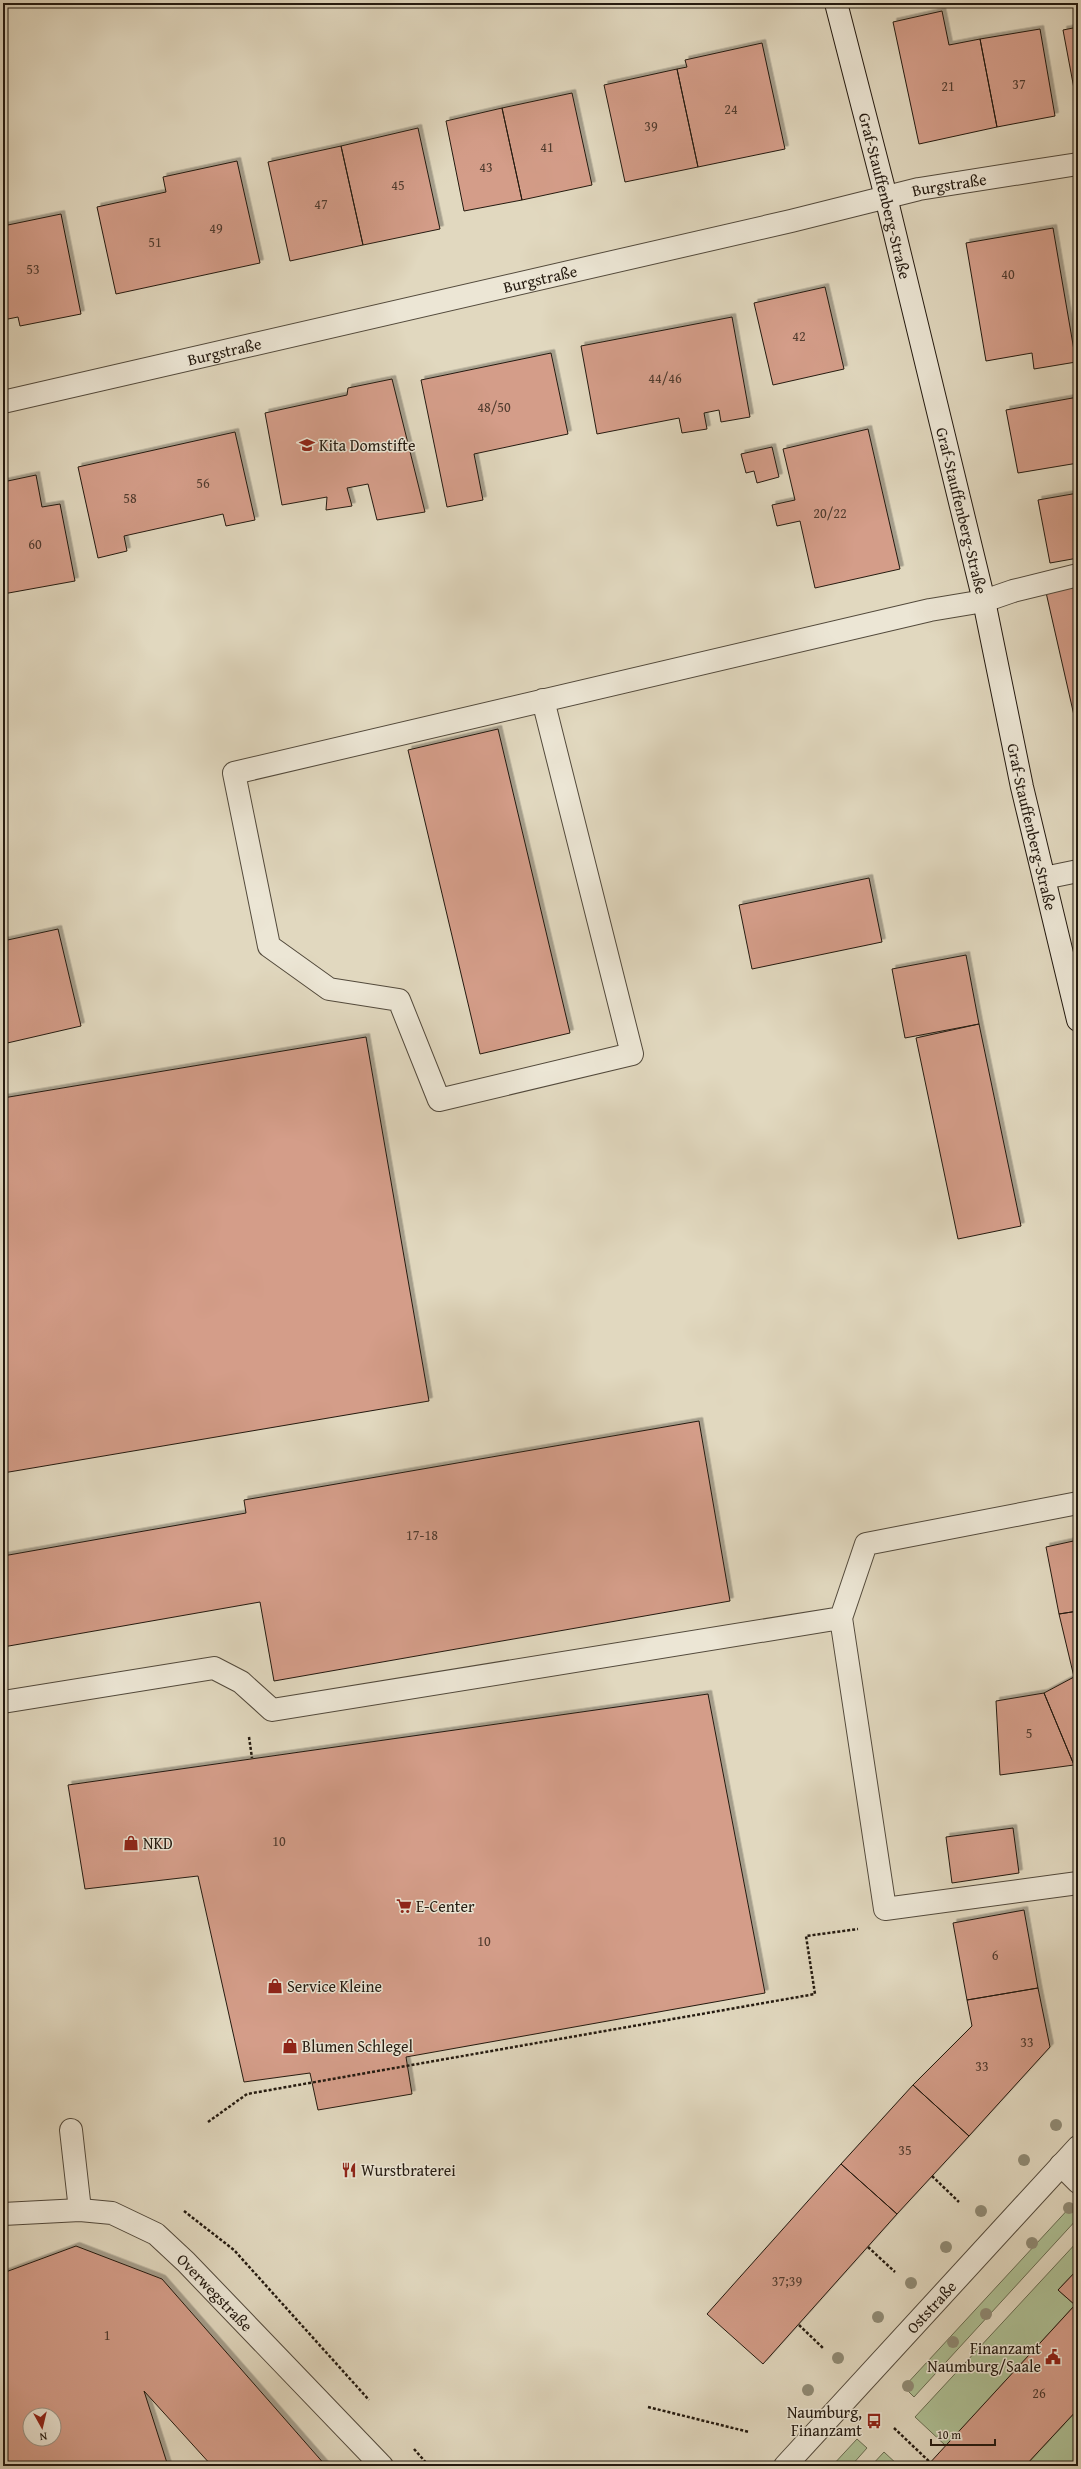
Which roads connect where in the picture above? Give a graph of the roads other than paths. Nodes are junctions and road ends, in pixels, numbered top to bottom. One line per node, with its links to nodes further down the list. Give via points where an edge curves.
1 (836, 3): 3 (street, Graf-Stauffenberg-Straße)
2 (1078, 164): 3 (street, Burgstraße, via 919,189)
3 (886, 197): 4 (street, Burgstraße); 6 (street, Graf-Stauffenberg-Straße)
4 (3, 402)
5 (1078, 575): 6 (street)
6 (984, 601): 7 (street, via 930,610); 9 (street, Graf-Stauffenberg-Straße, via 1022,787)
7 (543, 700): 7 (street, via 234,773 269,946 329,989 399,1000 439,1100 632,1054)
8 (1078, 871): 9 (street)
9 (1044, 878): 10 (street, Graf-Stauffenberg-Straße)
10 (1078, 1020)
11 (1078, 1503): 12 (street, via 866,1544)
12 (841, 1618): 13 (street, via 272,1710 241,1682 214,1668); 14 (street, via 885,1909)
13 (3, 1702)
14 (1078, 1883)
15 (70, 2130): 19 (street)
16 (1078, 2147): 17 (street, Oststraße)
17 (1061, 2165): 18 (street); 22 (street, Oststraße)
18 (1078, 2182)
19 (80, 2210): 20 (street, Overwegstraße); 21 (street, Overwegstraße, via 112,2213 156,2234)
20 (3, 2214)
21 (382, 2466)
22 (785, 2466)

